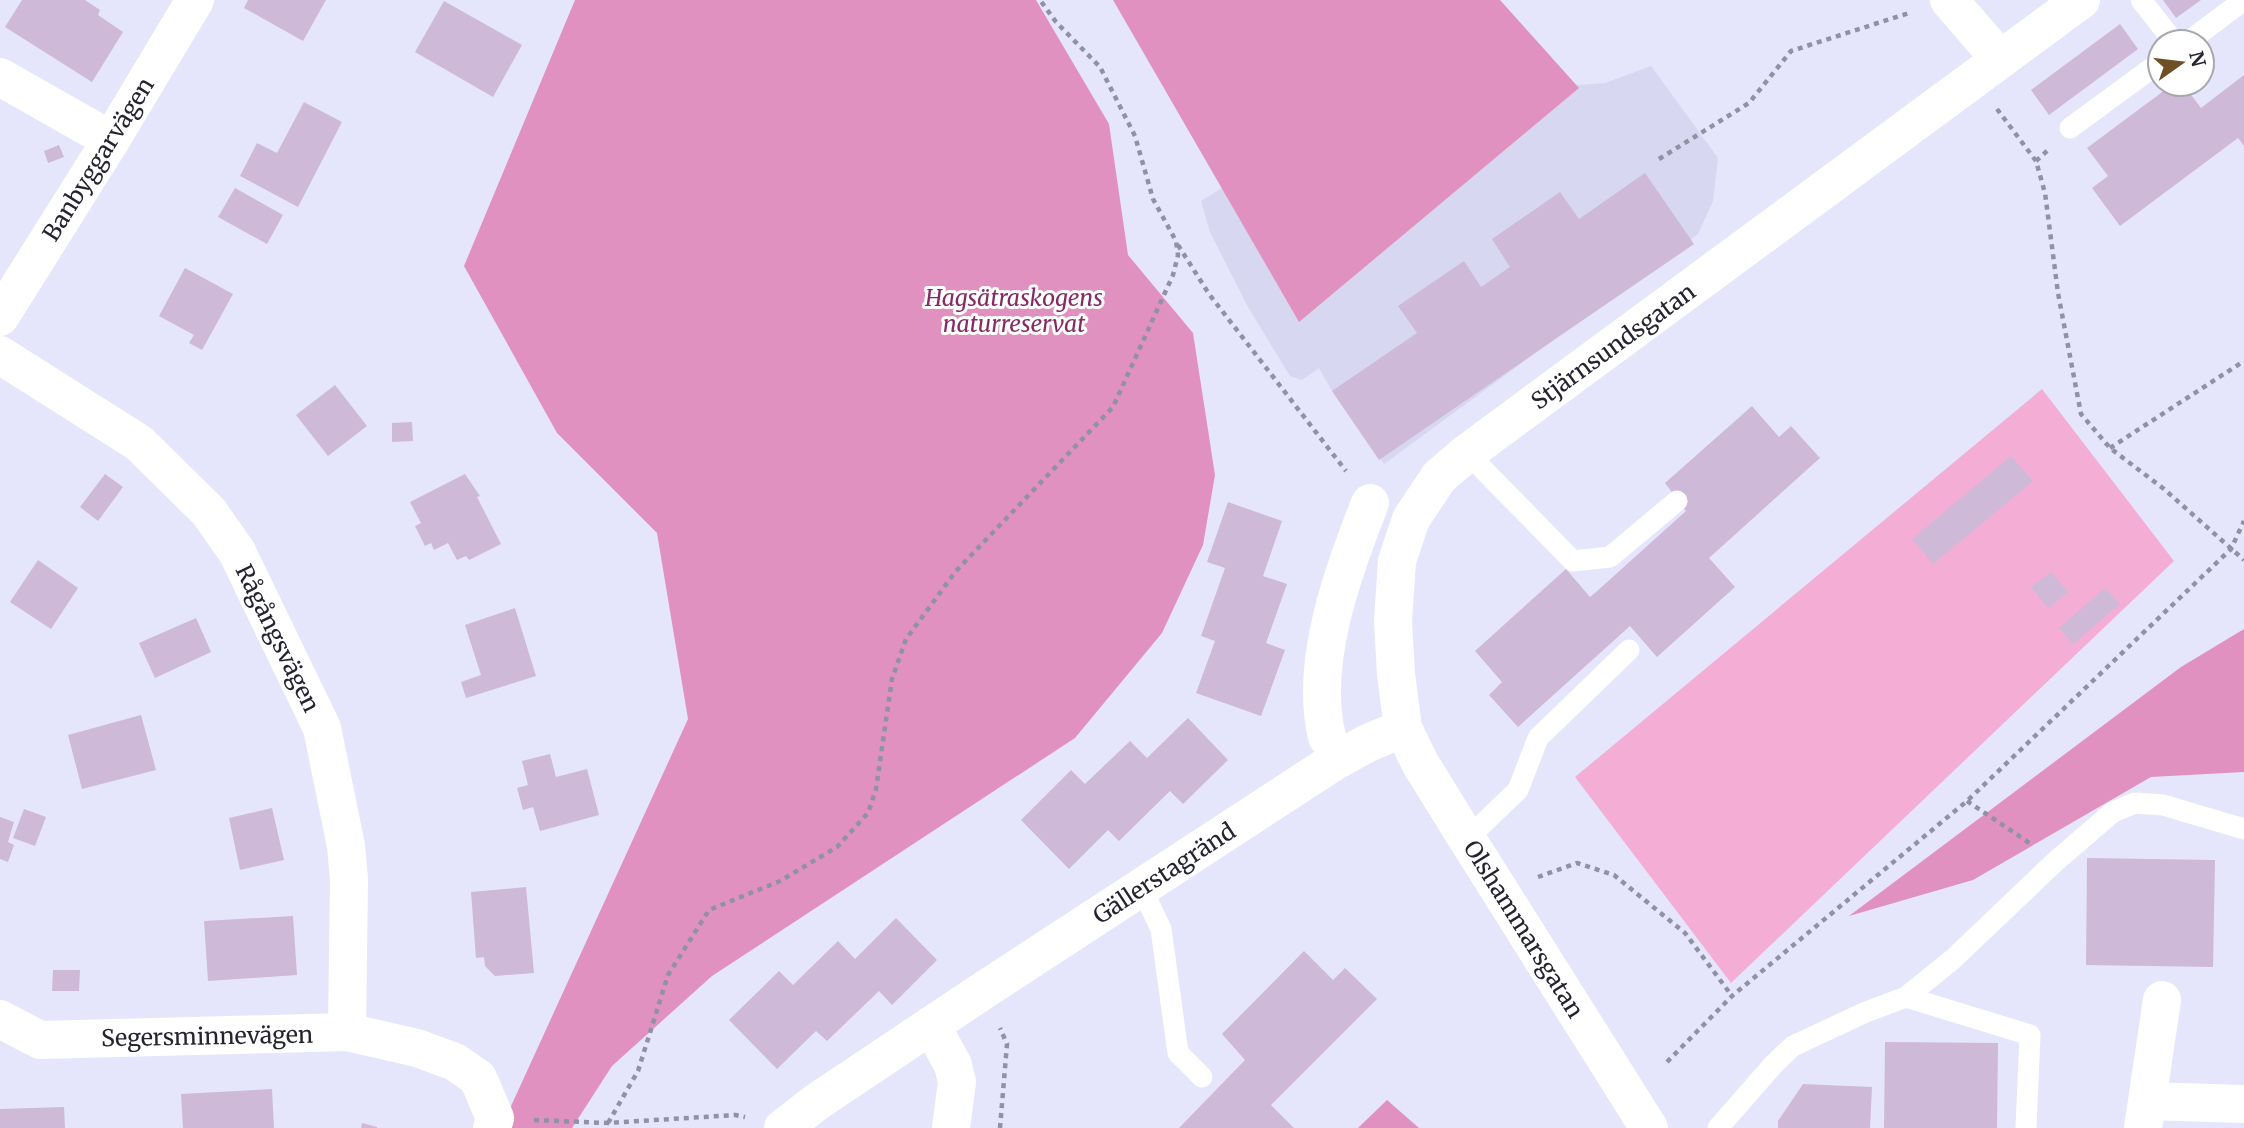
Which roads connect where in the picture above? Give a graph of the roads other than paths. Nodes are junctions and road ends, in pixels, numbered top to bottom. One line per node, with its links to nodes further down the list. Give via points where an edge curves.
1 (195, 0): 12 (street, Banbyggarvägen)
2 (2081, 0): 8 (street, Stjärnsundsgatan)
3 (2141, 0): 6 (lane)
4 (2244, 0): 7 (lane)
5 (1935, 5): 8 (street)
6 (2163, 28)
7 (2207, 28)
8 (2000, 60): 15 (street, Stjärnsundsgatan)
9 (2146, 72): 11 (lane)
10 (0, 78): 12 (street)
11 (2070, 128)
12 (111, 140): 13 (street, Banbyggarvägen)
13 (0, 317)
14 (0, 355): 28 (street, Rågångsvägen, via 139,443 209,512 237,552 322,728 349,878)
15 (1467, 453): 16 (lane, via 1573,561 1610,557); 19 (street, Stjärnsundsgatan, via 1439,477 1410,519 1397,561 1393,621)
16 (1677, 500)
17 (1370, 503): 20 (street, via 1328,634 1321,692)
18 (1629, 650): 22 (lane, via 1538,738 1518,790)
19 (1403, 729): 22 (street, Olshammarsgatan); 23 (street, Gällerstagränd, via 1335,761)
20 (1327, 737)
21 (2244, 829): 24 (lane, via 2163,805 2135,803 2113,812)
22 (1467, 839): 35 (street, Olshammarsgatan)
23 (1142, 888): 27 (street, Gällerstagränd); 29 (lane, via 1161,929 1178,1054)
24 (1906, 997): 36 (lane, via 1793,1046); 37 (lane, via 2030,1035)
25 (2162, 1000): 31 (street)
26 (0, 1019): 28 (street, Segersminnevägen, via 40,1040)
27 (931, 1025): 33 (street, Gällerstagränd); 34 (street, via 957,1082)
28 (347, 1032): 32 (street, Segersminnevägen, via 418,1048 455,1062 478,1078)
29 (1202, 1077)
30 (2244, 1104): 31 (street)
31 (2145, 1115)
32 (494, 1123)
33 (785, 1126)
34 (951, 1128)
35 (1649, 1128)
36 (1718, 1128)
37 (2026, 1128)

